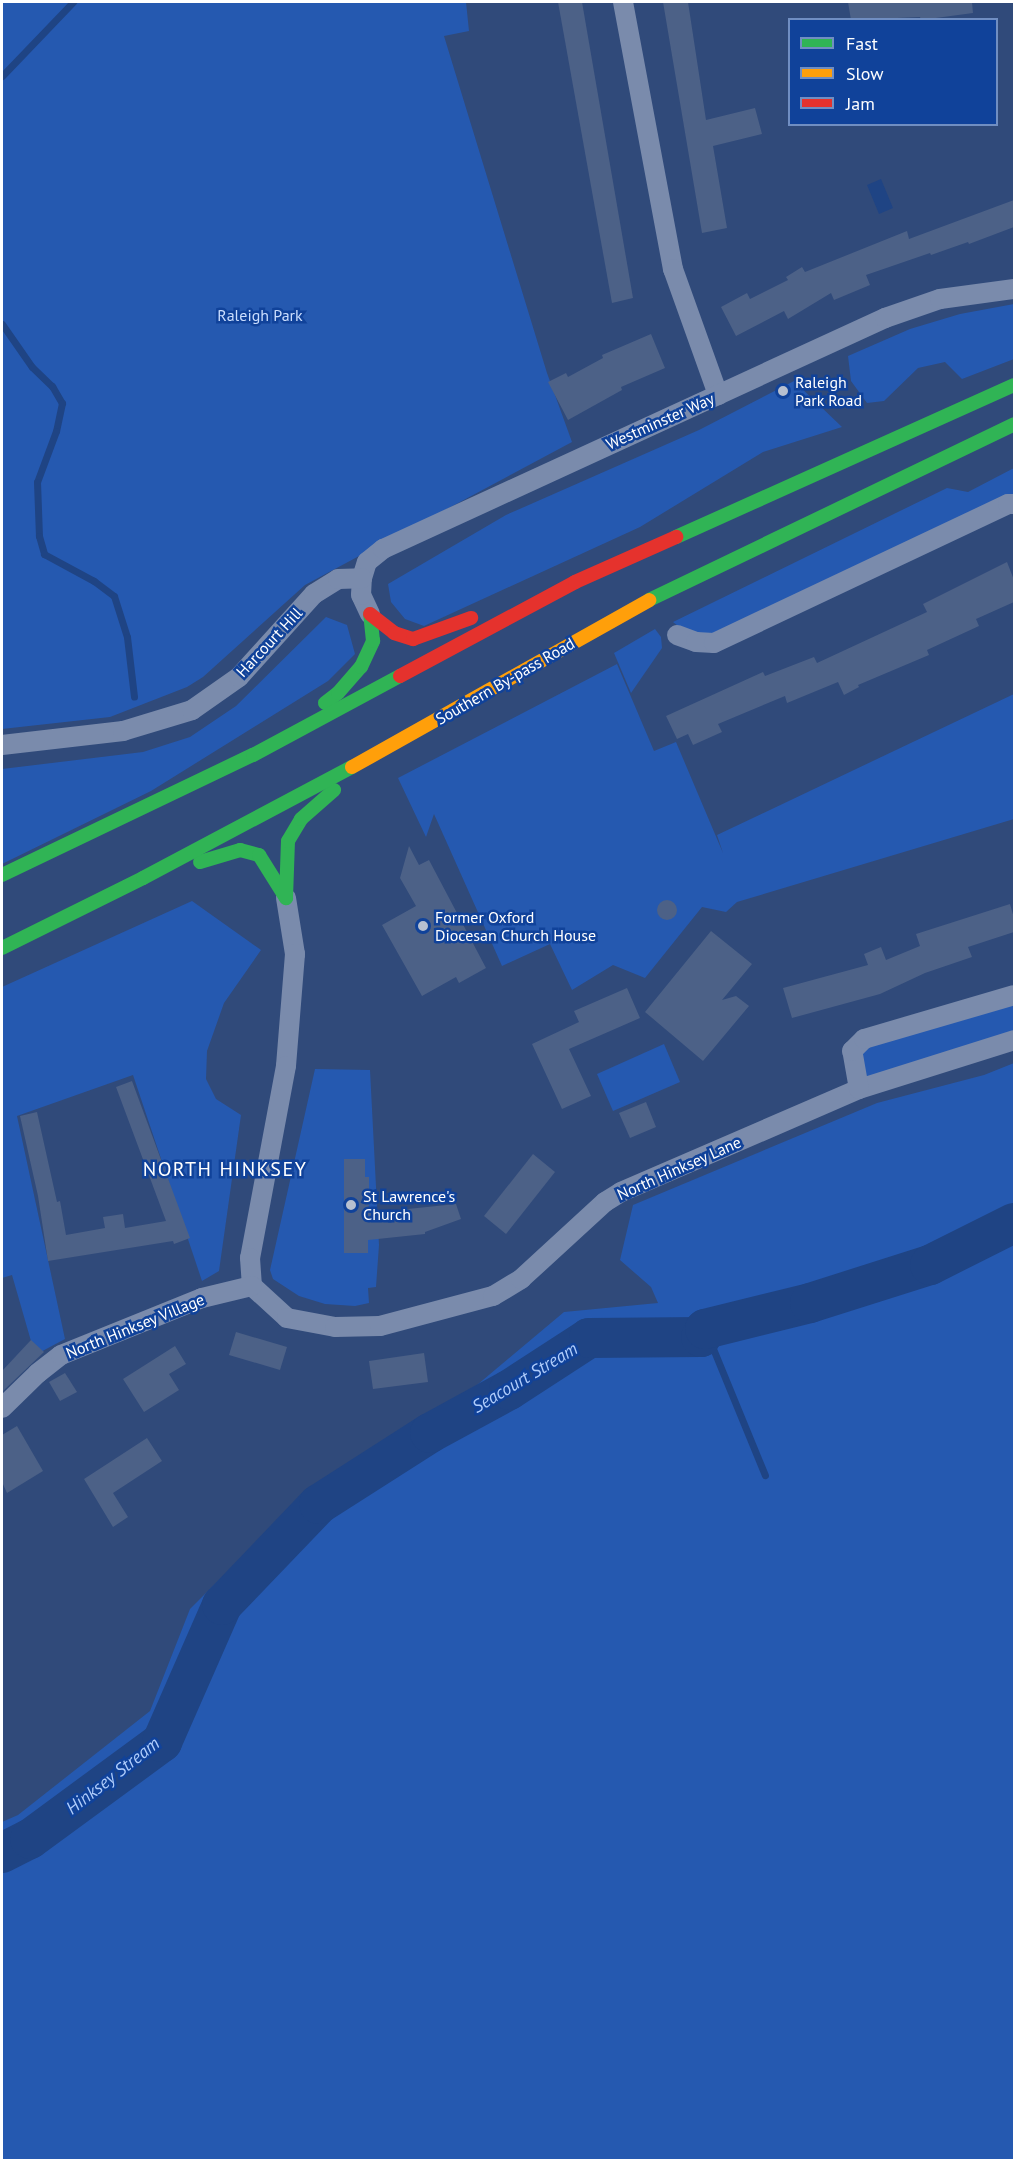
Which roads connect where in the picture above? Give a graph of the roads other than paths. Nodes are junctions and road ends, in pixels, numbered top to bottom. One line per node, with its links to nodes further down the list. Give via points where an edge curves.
1 (623, 2): 4 (street, via 673,269)
2 (1014, 290): 4 (street, Westminster Way, via 940,299 896,314)
3 (1014, 385): 8 (highway)
4 (718, 395): 7 (street, Westminster Way, via 383,549 367,562)
5 (1014, 424): 12 (highway, Southern By-pass Road, via 641,604)
6 (1014, 504): 10 (street, via 714,643)
7 (362, 578): 9 (street, via 361,595); 11 (street, Harcourt Hill, via 338,579 314,594 239,677 192,710 123,731)
8 (575, 582): 9 (highway, via 413,639 394,633); 13 (highway)
9 (370, 614): 13 (highway, via 373,641 361,667 338,693)
10 (677, 635)
11 (2, 745)
12 (384, 750): 15 (highway, Southern By-pass Road); 16 (highway, via 301,819 288,841)
13 (253, 755): 14 (highway)
14 (2, 875)
15 (143, 878): 16 (highway, via 240,850 259,855); 17 (highway, Southern By-pass Road)
16 (286, 898): 21 (street, via 295,954 294,990 286,1066 250,1258)
17 (2, 948)
18 (1014, 995): 20 (street, via 864,1039 852,1051)
19 (1014, 1040): 20 (street, North Hinksey Lane)
20 (859, 1089): 21 (street, North Hinksey Lane, via 621,1192 521,1279 493,1296 380,1326 335,1327 286,1318)
21 (252, 1286): 22 (street, North Hinksey Village, via 202,1298 61,1355)
22 (2, 1408)

